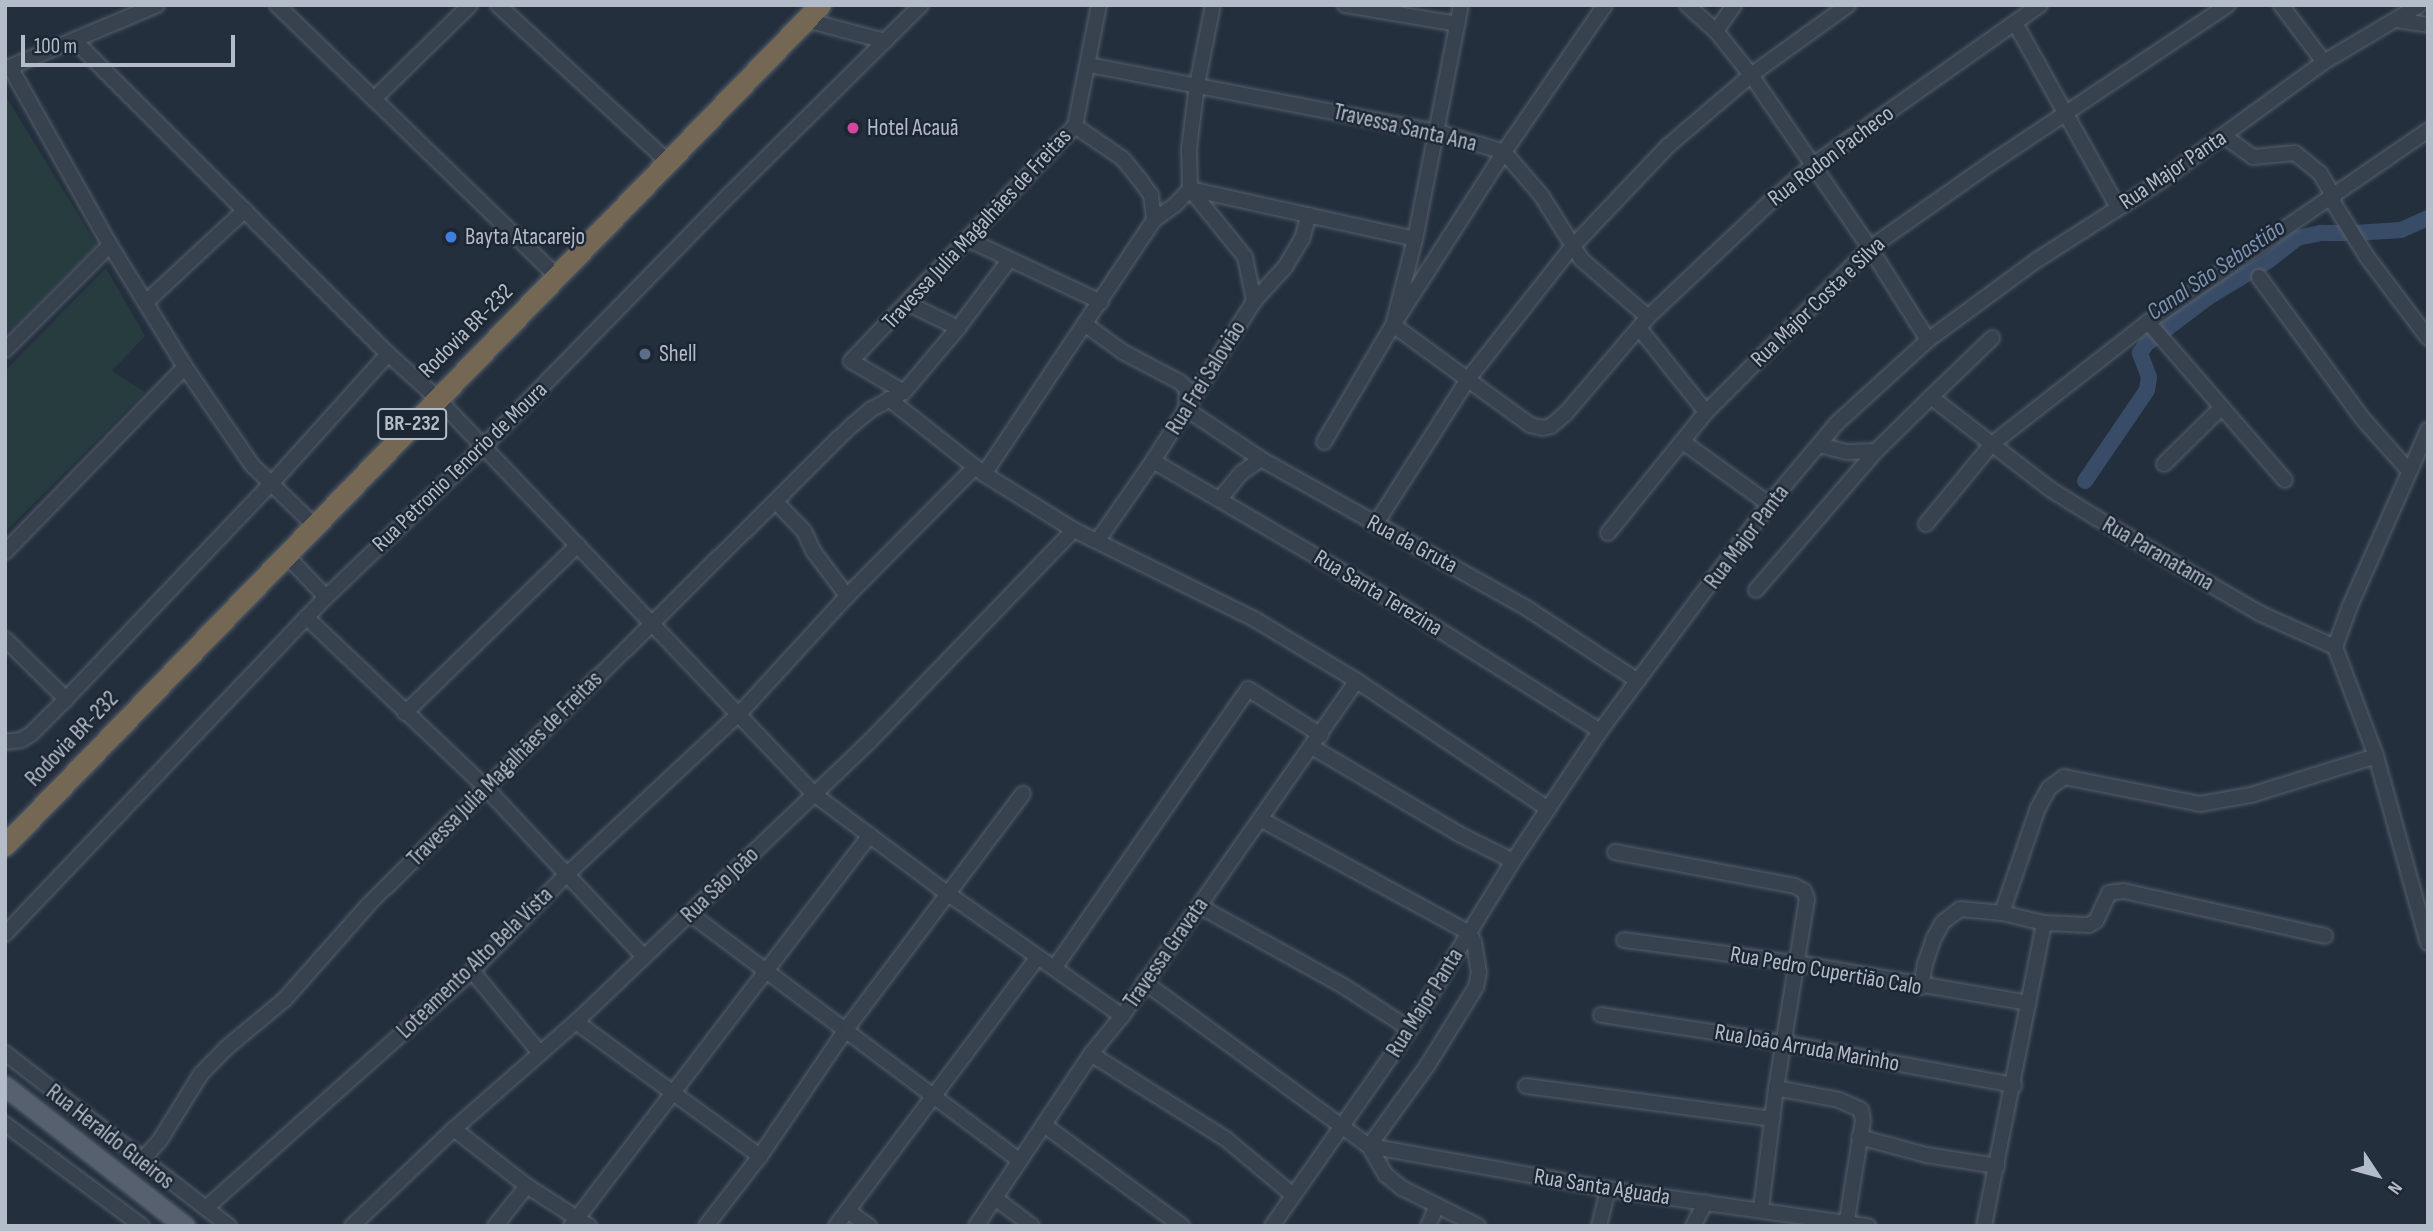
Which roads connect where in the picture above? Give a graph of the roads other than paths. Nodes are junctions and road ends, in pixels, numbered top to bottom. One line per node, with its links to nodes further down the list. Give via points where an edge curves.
1 (157, 5): 24 (street)
2 (277, 5): 31 (street)
3 (470, 5): 31 (street)
4 (498, 5): 38 (street)
5 (921, 5): 25 (street, Rua Petronio Tenorio de Moura)
6 (1099, 5): 27 (street, Travessa Julia Magalhães de Freitas)
7 (1213, 5): 30 (street)
8 (1345, 5): 21 (street)
9 (1461, 5): 21 (street)
10 (1605, 5): 37 (street)
11 (1687, 5): 23 (street)
12 (1734, 5): 23 (street)
13 (1848, 5): 29 (street)
14 (2228, 5): 32 (street, Rua Major Costa e Silva)
15 (2281, 5): 26 (street)
16 (2420, 5): 19 (street, Rua Major Panta)
17 (2034, 7): 20 (street, Rua Rodon Pacheco)
18 (813, 13): 25 (street); 38 (highway, Rodovia BR-232 / BR-232)
19 (2397, 20): 22 (street); 26 (street, Rua Major Panta)
20 (2015, 23): 32 (street); 39 (street, Rua Rodon Pacheco)
21 (1457, 24): 35 (street)
22 (2428, 25)
23 (1716, 31): 29 (street)
24 (75, 41): 28 (street); 43 (street)
25 (885, 41): 82 (street, Rua Petronio Tenorio de Moura)
26 (2324, 62): 36 (street, Rua Major Panta)
27 (1089, 65): 30 (street, Travessa Santa Ana); 33 (street, Travessa Julia Magalhães de Freitas)
28 (8, 68): 48 (street)
29 (1751, 75): 39 (street); 49 (street, via 1668,146)
30 (1197, 85): 35 (street, Travessa Santa Ana); 40 (street, via 1189,149)
31 (374, 99): 52 (street)
32 (2067, 114): 42 (street); 50 (street, Rua Major Costa e Silva)
33 (1075, 126): 45 (street, via 1122,159 1140,180 1151,195); 46 (street, Travessa Julia Magalhães de Freitas)
34 (2428, 130): 41 (street)
35 (1438, 132): 37 (street, Travessa Santa Ana); 47 (street)
36 (2224, 136): 41 (street, via 2253,157 2295,153 2320,173); 42 (street, Rua Major Panta)
37 (1504, 152): 49 (street, Travessa Santa Ana, via 1541,195); 60 (street)
38 (667, 161): 52 (highway, Rodovia BR-232 / BR-232)
39 (1813, 165): 50 (street); 58 (street, Rua Rodon Pacheco)
40 (1190, 189): 44 (street); 45 (street, Loteamento Alto Bela Vista); 54 (street, via 1245,257)
41 (2332, 198): 62 (street); 64 (street, via 2367,257)
42 (2119, 207): 65 (street, Rua Major Panta)
43 (245, 210): 55 (street); 67 (street)
44 (1309, 215): 47 (street); 54 (street, Rua Frei Salovião, via 1302,239 1285,267)
45 (1154, 220): 56 (street, Loteamento Alto Bela Vista)
46 (967, 239): 51 (street); 57 (street, Travessa Julia Magalhães de Freitas)
47 (1415, 239): 60 (street)
48 (110, 245): 55 (street); 66 (street)
49 (1572, 247): 58 (street, Travessa Santa Ana); 69 (street)
50 (1870, 248): 65 (street); 76 (street, Rua Major Costa e Silva)
51 (1009, 260): 56 (street); 61 (street)
52 (557, 276): 72 (highway, Rodovia BR-232 / BR-232)
53 (2259, 276): 88 (street, via 2363,419)
54 (1254, 301): 75 (street, Rua Frei Salovião)
55 (146, 302): 68 (street)
56 (1101, 302): 59 (street, Loteamento Alto Bela Vista)
57 (907, 303): 61 (street); 70 (street, Travessa Julia Magalhães de Freitas, via 851,361)
58 (1644, 322): 69 (street, Rua Rodon Pacheco, via 1551,426 1535,427); 76 (street, Travessa Santa Ana)
59 (1086, 325): 75 (street, via 1123,352 1180,382 1187,389); 87 (street, Loteamento Alto Bela Vista)
60 (1393, 325): 69 (street); 78 (street)
61 (958, 328): 70 (street)
62 (2156, 330): 74 (street); 80 (street)
63 (1992, 338): 71 (street)
64 (2428, 338)
65 (1928, 340): 81 (street, Rua Major Panta, via 1837,423)
66 (5, 350)
67 (388, 354): 72 (street); 90 (street)
68 (185, 367): 90 (street, via 252,465); 101 (street)
69 (1468, 379): 95 (street)
70 (904, 392): 73 (street, Travessa Julia Magalhães de Freitas)
71 (1931, 397): 80 (street, Rua Paranatama); 83 (street)
72 (437, 398): 82 (street); 96 (highway, Rodovia BR-232 / BR-232)
73 (888, 399): 87 (street); 92 (street, Travessa Julia Magalhães de Freitas, via 850,427)
74 (2222, 407): 86 (street); 89 (street)
75 (1186, 409): 84 (street, Rua da Gruta); 85 (street, Rua Frei Salovião)
76 (1706, 412): 79 (street, Rua Major Costa e Silva)
77 (2428, 430): 88 (street)
78 (1324, 442)
79 (1684, 442): 93 (street); 98 (street, Rua Major Costa e Silva)
80 (1992, 444): 94 (street); 109 (street, Rua Paranatama, via 2095,517 2259,613)
81 (1821, 445): 83 (street, via 1847,452); 93 (street, Rua Major Panta)
82 (483, 447): 100 (street); 105 (street, Rua Petronio Tenorio de Moura)
83 (1876, 451): 103 (street)
84 (1261, 459): 91 (street, via 1241,472); 95 (street, Rua da Gruta)
85 (1153, 461): 91 (street, Rua Santa Terezina); 99 (street, Rua Frei Salovião)
86 (2164, 464)
87 (979, 470): 97 (street); 104 (street, Loteamento Alto Bela Vista)
88 (2409, 471): 109 (street)
89 (2285, 480)
90 (271, 484): 96 (street); 112 (street)
91 (1220, 499): 115 (street, Rua Santa Terezina)
92 (775, 502): 104 (street, via 804,531); 107 (street, Travessa Julia Magalhães de Freitas)
93 (1769, 504): 111 (street, Rua Major Panta)
94 (1926, 524)
95 (1375, 525): 111 (street, Rua da Gruta, via 1528,609)
96 (315, 526): 102 (highway, Rodovia BR-232 / BR-232)
97 (1074, 530): 99 (street); 120 (street, Rua São João)
98 (1608, 533)
99 (1098, 540): 110 (street, via 1256,620)
100 (578, 545): 107 (street); 113 (street)
101 (5, 552)
102 (286, 555): 105 (street); 125 (highway, Rodovia BR-232 / BR-232)
103 (1756, 590)
104 (847, 596): 114 (street, Loteamento Alto Bela Vista)
105 (326, 597): 106 (street, Rua Petronio Tenorio de Moura)
106 (306, 617): 113 (street); 135 (street, Rua Petronio Tenorio de Moura)
107 (652, 624): 114 (street); 119 (street, Travessa Julia Magalhães de Freitas)
108 (5, 639): 112 (street)
109 (2335, 647): 118 (street)
110 (1357, 681): 116 (street, Travessa Gravata); 122 (street)
111 (1638, 681): 115 (street, Rua Major Panta)
112 (66, 699): 117 (street, via 31,734)
113 (405, 713): 119 (street)
114 (738, 714): 120 (street); 128 (street, Loteamento Alto Bela Vista)
115 (1600, 731): 122 (street, Rua Major Panta)
116 (1316, 741): 123 (street, Travessa Gravata); 127 (street, via 1459,834); 142 (street, via 1248,689)
117 (5, 742)
118 (2376, 756): 131 (street, via 2251,795 2200,804 2064,777 2049,788 2038,808); 138 (street)
119 (485, 787): 128 (street); 171 (street, Travessa Julia Magalhães de Freitas, via 370,903 285,999 201,1074)
120 (814, 794): 124 (street); 132 (street, Rua São João)
121 (1023, 794): 129 (street)
122 (1548, 809): 127 (street, Rua Major Panta)
123 (1262, 820): 130 (street, Travessa Gravata); 134 (street)
124 (870, 835): 129 (street); 144 (street)
125 (5, 845)
126 (1615, 852): 141 (street, via 1804,891 1807,899)
127 (1513, 861): 134 (street, Rua Major Panta)
128 (565, 876): 139 (street); 143 (street, Loteamento Alto Bela Vista)
129 (947, 893): 140 (street); 151 (street)
130 (1199, 906): 145 (street, Travessa Gravata); 152 (street, via 1345,987)
131 (2002, 913): 133 (street); 146 (street, via 1961,909 1943,922 1924,964)
132 (690, 914): 139 (street, Rua São João); 144 (street)
133 (2044, 923): 136 (street, via 2089,925 2096,921 2109,893 2124,891); 147 (street)
134 (1469, 933): 152 (street, Rua Major Panta); 169 (street, via 1479,972 1476,987)
135 (5, 934)
136 (2325, 936)
137 (1624, 940): 141 (street, Rua Pedro Cupertião Calo)
138 (2428, 943)
139 (643, 956): 150 (street, Rua São João)
140 (1038, 957): 142 (street); 162 (street)
141 (1797, 963): 146 (street, Rua Pedro Cupertião Calo); 153 (street)
142 (1055, 967): 149 (street)
143 (472, 971): 154 (street); 179 (street, Loteamento Alto Bela Vista)
144 (765, 972): 151 (street); 161 (street)
145 (1144, 982): 149 (street, Travessa Gravata); 166 (street)
146 (1921, 987): 147 (street, Rua Pedro Cupertião Calo)
147 (2029, 1003): 157 (street)
148 (1601, 1015): 153 (street, Rua João Arruda Marinho)
149 (1122, 1016): 156 (street, Travessa Gravata)
150 (576, 1022): 154 (street, Rua São João); 161 (street)
151 (847, 1028): 162 (street); 170 (street)
152 (1410, 1029): 166 (street, Rua Major Panta)
153 (1785, 1043): 157 (street, Rua João Arruda Marinho); 160 (street)
154 (539, 1052): 167 (street, Rua São João)
155 (5, 1053): 171 (street)
156 (1091, 1054): 165 (street, Travessa Gravata); 176 (street, via 1226,1139)
157 (2014, 1085): 173 (street)
158 (5, 1086): 188 (main road, Rua Heraldo Gueiros)
159 (1526, 1086): 163 (street)
160 (1776, 1088): 163 (street); 168 (street, via 1851,1103 1861,1110)
161 (672, 1094): 170 (street); 185 (street)
162 (933, 1096): 172 (street); 182 (street)
163 (1773, 1119): 181 (street)
164 (6, 1125): 187 (street)
165 (1045, 1125): 172 (street, Travessa Gravata); 197 (street)
166 (1345, 1125): 169 (street); 176 (street, Rua Major Panta)
167 (454, 1129): 174 (street); 190 (street, Rua São João)
168 (1859, 1137): 173 (street); 184 (street)
169 (1369, 1146): 175 (street, Rua Santa Aguada); 180 (street, via 1386,1175)
170 (760, 1156): 192 (street)
171 (144, 1158): 179 (street)
172 (1020, 1161): 177 (street, Travessa Gravata)
173 (1997, 1166): 203 (street)
174 (527, 1186): 185 (street); 191 (street)
175 (1608, 1189): 178 (street, Rua Santa Aguada); 200 (street)
176 (1293, 1195): 186 (street, Rua Major Panta)
177 (995, 1198): 195 (street, Travessa Gravata); 196 (street)
178 (1706, 1202): 181 (street, Rua Santa Aguada); 201 (street)
179 (206, 1208): 189 (street)
180 (1436, 1208): 198 (street); 199 (street)
181 (1760, 1208): 183 (street, Rua Santa Aguada)
182 (848, 1211): 193 (street); 194 (street)
183 (1799, 1220): 184 (street, Rua Santa Aguada)
184 (1847, 1220): 202 (street, Rua Santa Aguada)
185 (579, 1223)
186 (1276, 1224)
187 (142, 1226)
188 (186, 1226)
189 (229, 1226)
190 (352, 1226)
191 (495, 1226)
192 (706, 1226)
193 (836, 1226)
194 (869, 1226)
195 (976, 1226)
196 (1032, 1226)
197 (1182, 1226)
198 (1428, 1226)
199 (1478, 1226)
200 (1599, 1226)
201 (1693, 1226)
202 (1868, 1226)
203 (1984, 1226)

